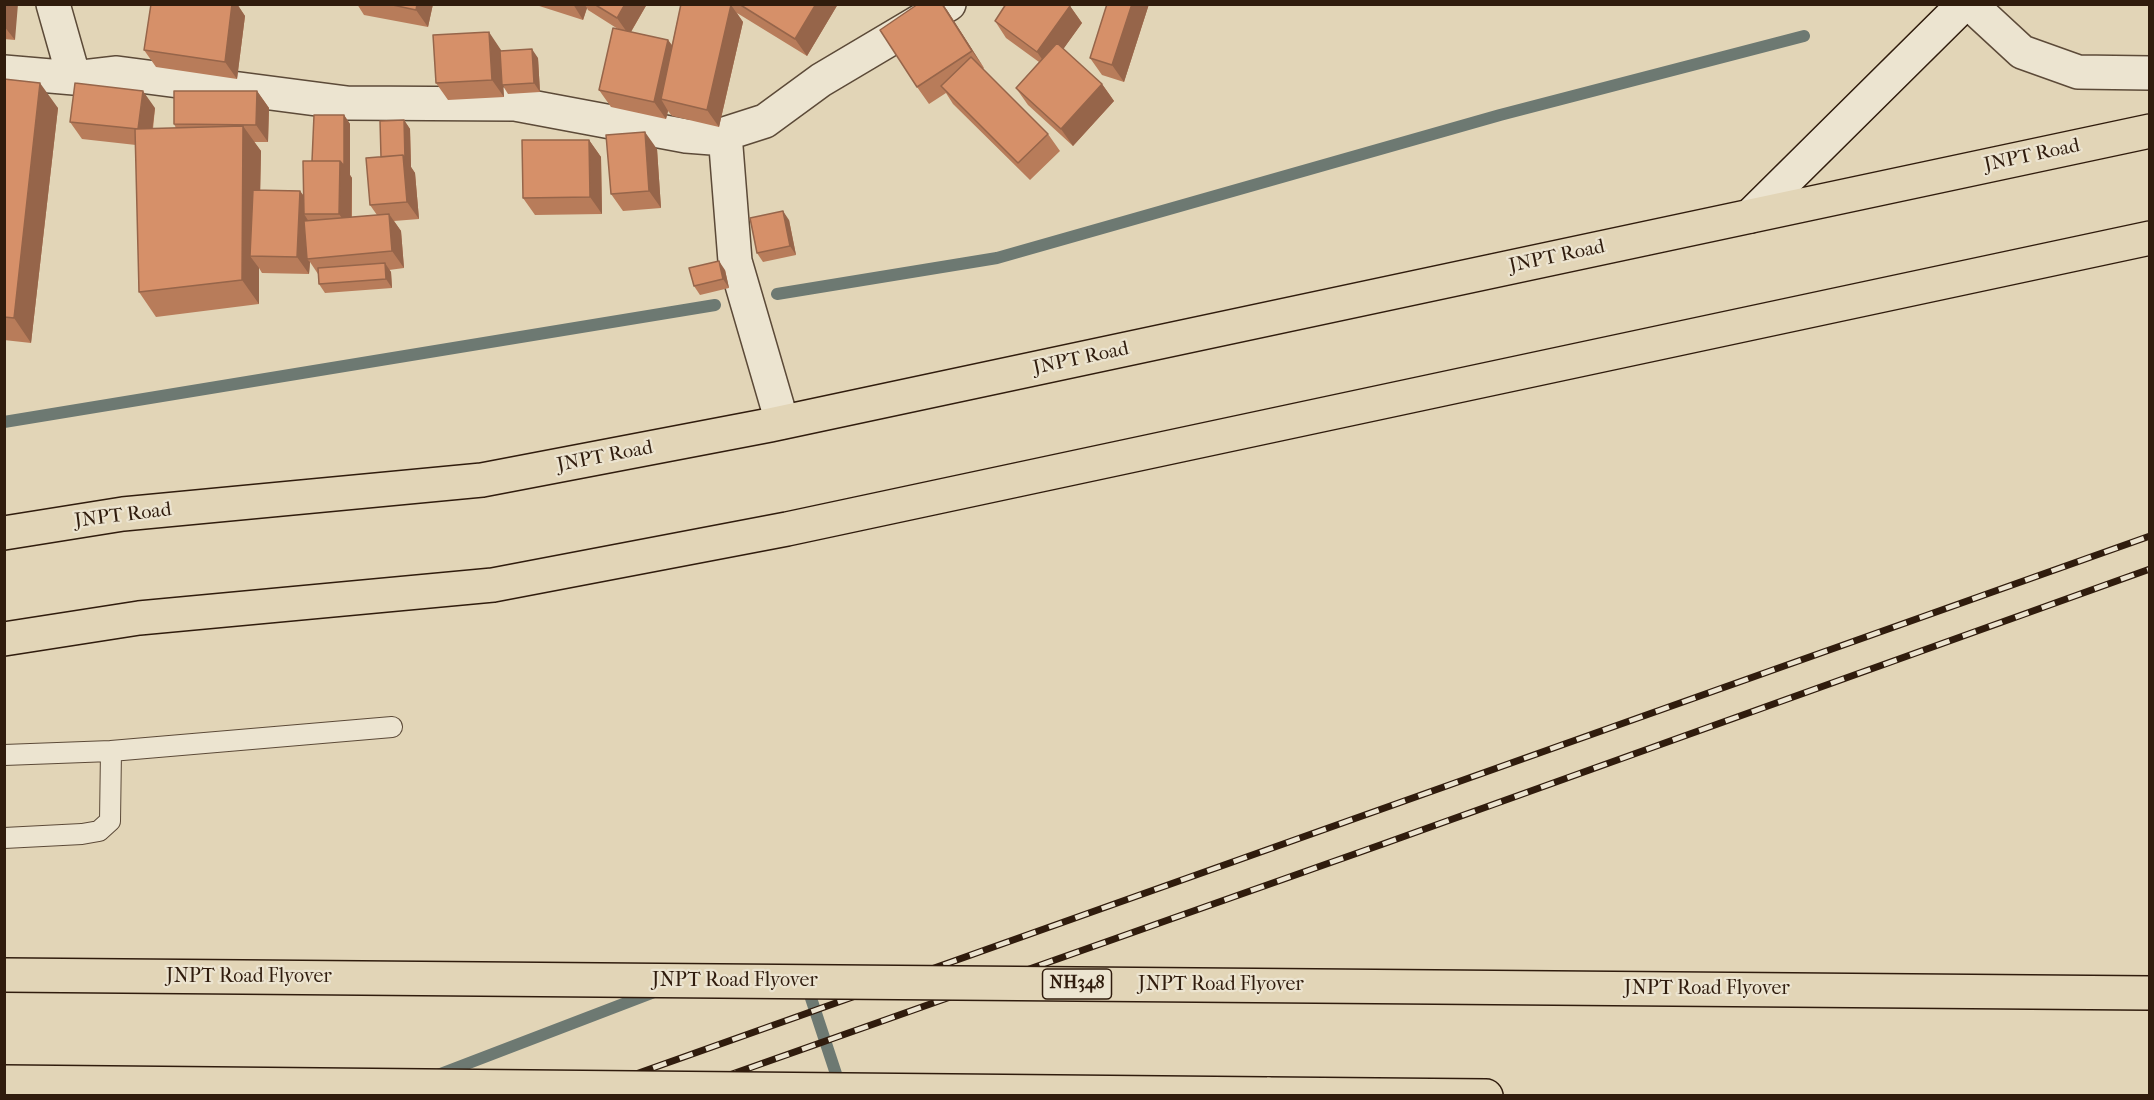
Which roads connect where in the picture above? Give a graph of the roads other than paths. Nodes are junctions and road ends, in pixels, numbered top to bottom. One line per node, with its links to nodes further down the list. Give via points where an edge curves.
1 (53, 4): 7 (street)
2 (949, 4): 9 (street, via 821,80 765,121)
3 (1964, 4): 10 (street)
4 (1970, 4): 6 (street, via 2022,52 2078,72)
5 (4, 72): 7 (street)
6 (2150, 73)
7 (74, 78): 9 (street, via 117,73 347,103 515,104 686,136 712,138)
8 (2150, 131): 10 (highway, JNPT Road)
9 (725, 134): 12 (street, via 735,261)
10 (1750, 216): 12 (highway, JNPT Road)
11 (2150, 238): 14 (highway, via 799,526 505,582 139,618)
12 (782, 422): 13 (highway, JNPT Road, via 482,480 123,514)
13 (4, 533)
14 (4, 639)
15 (392, 727): 16 (lane)
16 (111, 751): 17 (lane); 18 (lane, via 110,821 99,831)
17 (4, 755)
18 (4, 838)
19 (4, 975): 20 (highway, JNPT Road Flyover / NH348, bridge)
20 (2150, 993)
21 (4, 1083): 22 (highway, bridge)
22 (1271, 1095): 23 (highway)
23 (1486, 1095)

